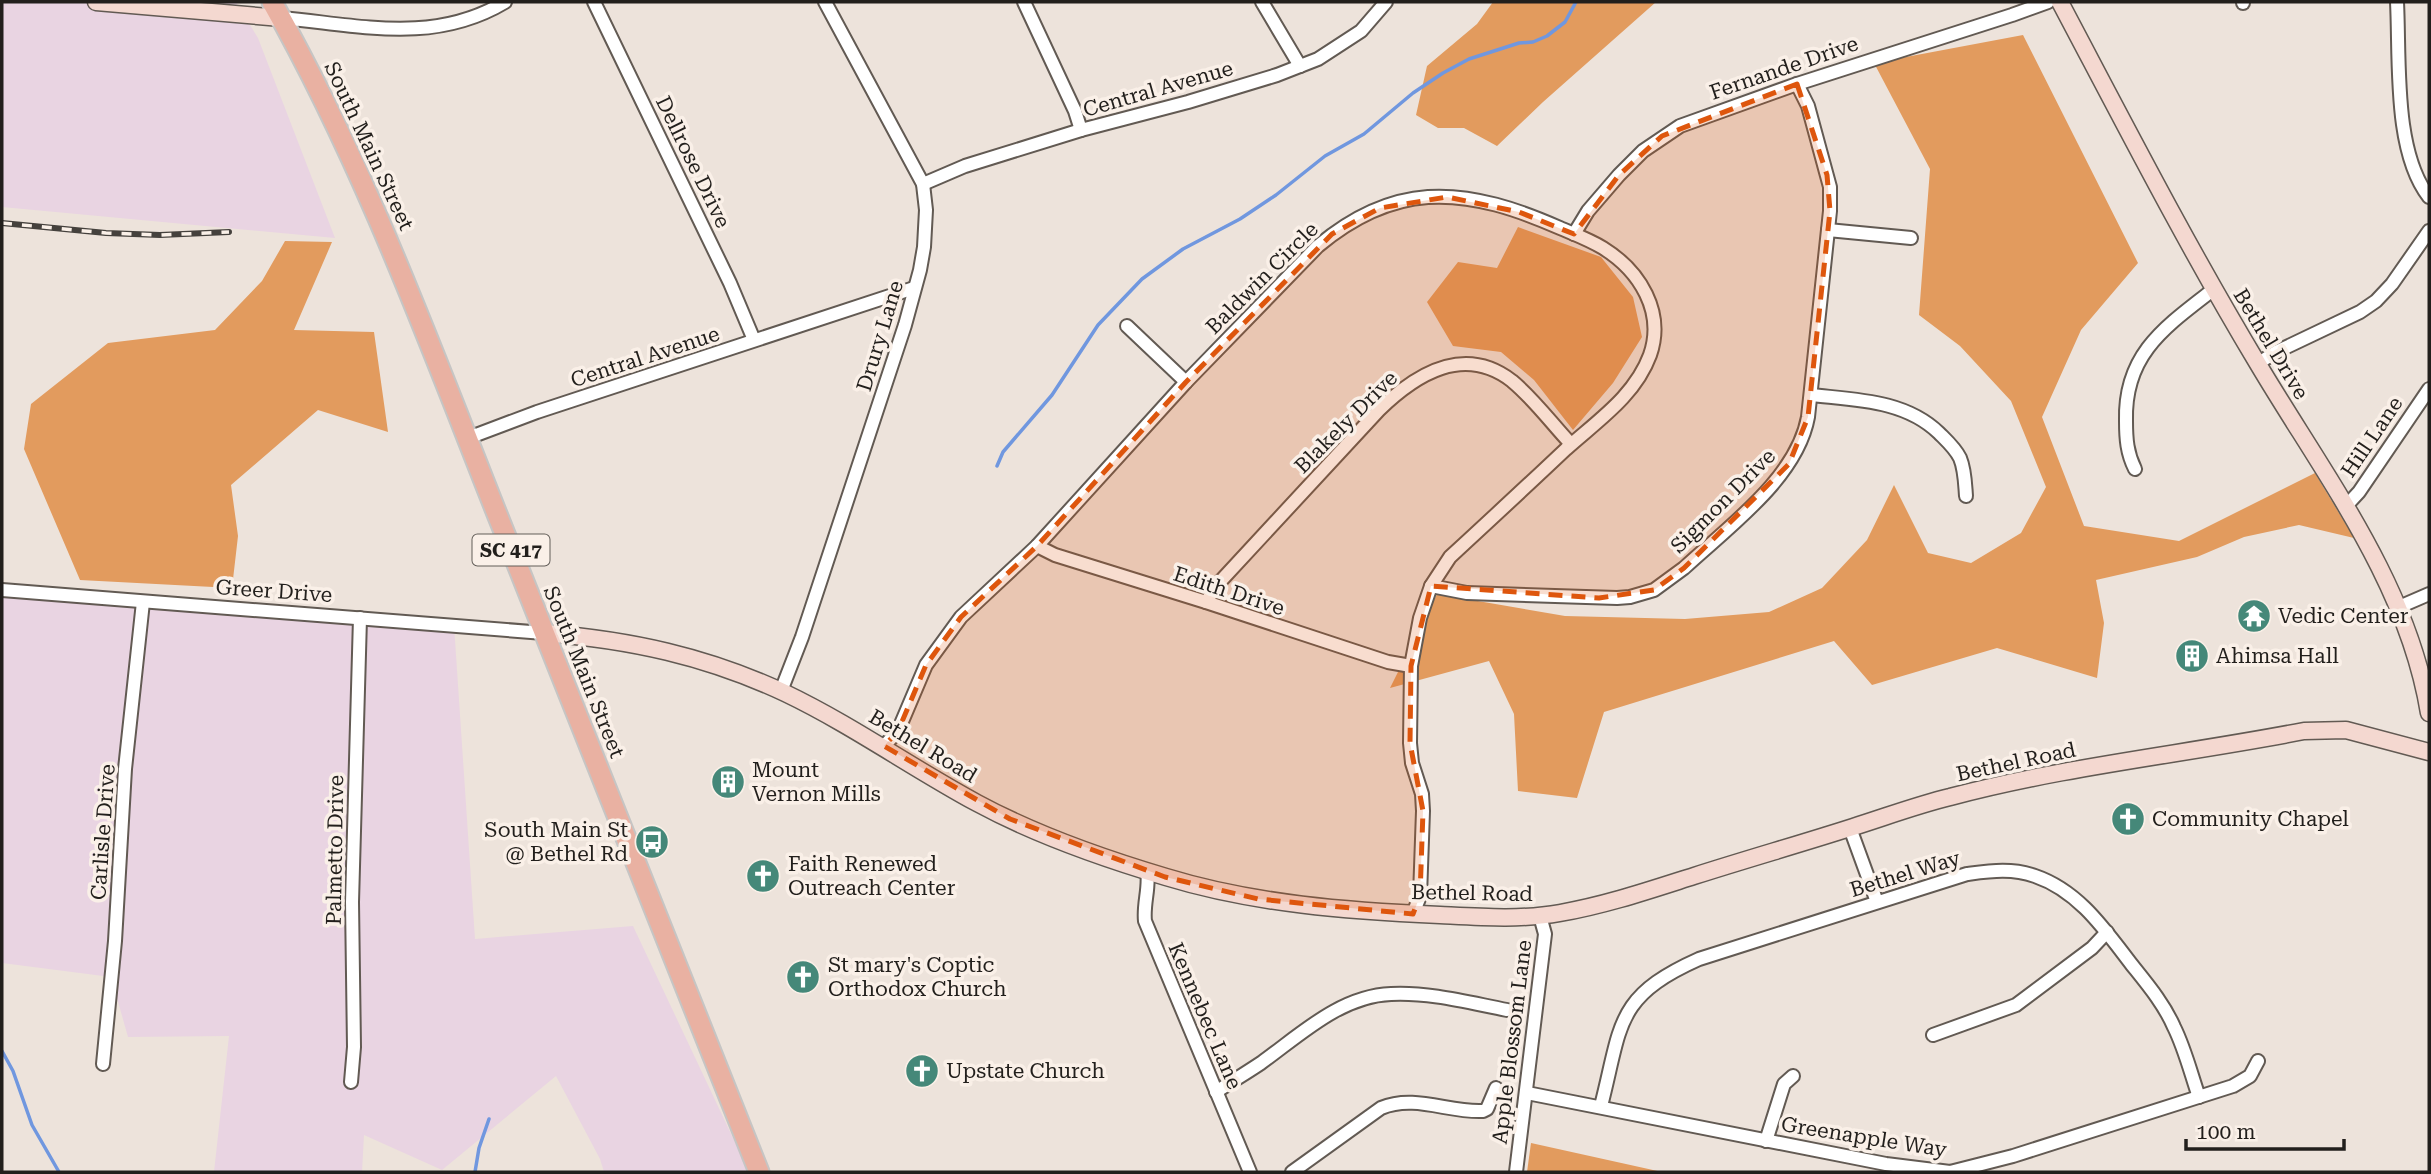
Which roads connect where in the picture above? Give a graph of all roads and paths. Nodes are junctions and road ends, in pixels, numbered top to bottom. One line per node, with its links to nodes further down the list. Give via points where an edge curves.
1 (96, 2): 11 (street)
2 (505, 2): 11 (street, via 463,22 425,29 388,29)
3 (594, 2): 24 (street, Dellrose Drive)
4 (825, 2): 15 (street, Drury Lane)
5 (1024, 2): 14 (street)
6 (1262, 2): 12 (street)
7 (1386, 2): 12 (street, Central Avenue, via 1361,31)
8 (2048, 2): 13 (street, Fernande Drive)
9 (2060, 2): 22 (street, Bethel Drive)
10 (2397, 2): 16 (street, via 2405,142)
11 (276, 10): 29 (main road, South Main Street / SC 417, via 319,87 366,188)
12 (1300, 66): 14 (street, Central Avenue)
13 (1797, 84): 17 (street, Sigmon Drive, via 1808,106 1827,175); 19 (street, Fernande Drive, via 1698,118 1662,136 1619,176)
14 (1080, 131): 15 (street, Central Avenue, via 965,166)
15 (923, 184): 21 (street, Drury Lane, via 924,247)
16 (2429, 197)
17 (1828, 230): 20 (street); 28 (street, Sigmon Drive)
18 (2429, 231): 25 (street, via 2376,301)
19 (1574, 234): 26 (street, Baldwin Circle, via 1519,212 1467,199 1426,197 1380,208 1318,246); 30 (street, Baldwin Circle, via 1606,250 1632,273 1652,306 1655,333 1650,355 1635,383)
20 (1911, 238)
21 (914, 288): 24 (street, Central Avenue); 44 (street, Drury Lane, via 877,414)
22 (2214, 289): 25 (street, Bethel Drive); 31 (street, via 2158,334 2132,374 2125,404 2126,444)
23 (1127, 326): 26 (street)
24 (754, 340): 29 (street, Central Avenue)
25 (2257, 364): 33 (street, Bethel Drive)
26 (1186, 382): 34 (street, Baldwin Circle)
27 (2429, 389): 33 (street, Hill Lane)
28 (1811, 395): 32 (street, via 1887,405 1916,414 1955,449); 35 (street, Sigmon Drive, via 1803,437 1783,473 1684,568 1654,590 1599,598 1467,593)
29 (468, 438): 42 (main road, South Main Street / SC 417)
30 (1571, 444): 35 (street, Baldwin Circle, via 1450,557); 39 (street, Blakely Drive, via 1522,390 1498,373 1467,364 1430,372 1379,411)
31 (2135, 468)
32 (1966, 496)
33 (2346, 506): 40 (street, Bethel Drive)
34 (1037, 545): 39 (street, Edith Drive, via 1055,555); 46 (street, Baldwin Circle, via 961,617 926,665 898,731)
35 (1431, 586): 43 (street, Baldwin Circle)
36 (2, 590): 38 (street, Greer Drive)
37 (2429, 594): 40 (street)
38 (143, 602): 41 (street, Greer Drive); 57 (street, Carlisle Drive, via 125,769)
39 (1206, 602): 43 (street, Edith Drive)
40 (2399, 607): 45 (street, Bethel Drive)
41 (360, 618): 42 (street, Greer Drive); 59 (street, Palmetto Drive)
42 (544, 633): 44 (street, Bethel Road, via 656,648); 66 (main road, South Main Street / SC 417)
43 (1411, 666): 51 (street, Baldwin Circle, via 1410,743 1423,811 1420,896)
44 (781, 691): 46 (street, Bethel Road)
45 (2429, 713)
46 (884, 746): 49 (street, Bethel Road, via 1010,819)
47 (2429, 752): 48 (street, Bethel Road, via 2346,730 2304,731 2041,776 1946,797)
48 (1850, 828): 50 (street); 52 (street, Bethel Road, via 1617,900)
49 (1147, 871): 51 (street, Bethel Road, via 1258,898); 61 (street, Kennebec Lane, via 1145,921)
50 (1877, 902): 53 (street, Bethel Way, via 1967,874 2012,871 2039,877 2064,890); 64 (street, Bethel Way, via 1699,959 1653,983 1634,1002 1621,1026)
51 (1413, 914): 52 (street, Bethel Road)
52 (1540, 916): 62 (street, Apple Blossom Lane, via 1545,934)
53 (2107, 932): 55 (street, via 2015,1005); 63 (street, Bethel Way, via 2174,1024)
54 (1507, 1010): 61 (street, via 1406,994 1372,997 1341,1007)
55 (1933, 1035)
56 (2258, 1061): 63 (street, Greenapple Way, via 2245,1080)
57 (103, 1064)
58 (1793, 1076): 65 (street, via 1784,1084)
59 (351, 1082)
60 (1496, 1088): 68 (street, via 1483,1111 1413,1102 1381,1108)
61 (1216, 1092): 67 (street, Kennebec Lane)
62 (1527, 1093): 64 (street, Greenapple Way); 69 (street, Apple Blossom Lane)
63 (2199, 1097): 65 (street, Greenapple Way, via 1950,1172)
64 (1601, 1107): 65 (street, Greenapple Way)
65 (1766, 1141)
66 (759, 1172)
67 (1250, 1172)
68 (1292, 1172)
69 (1516, 1172)

